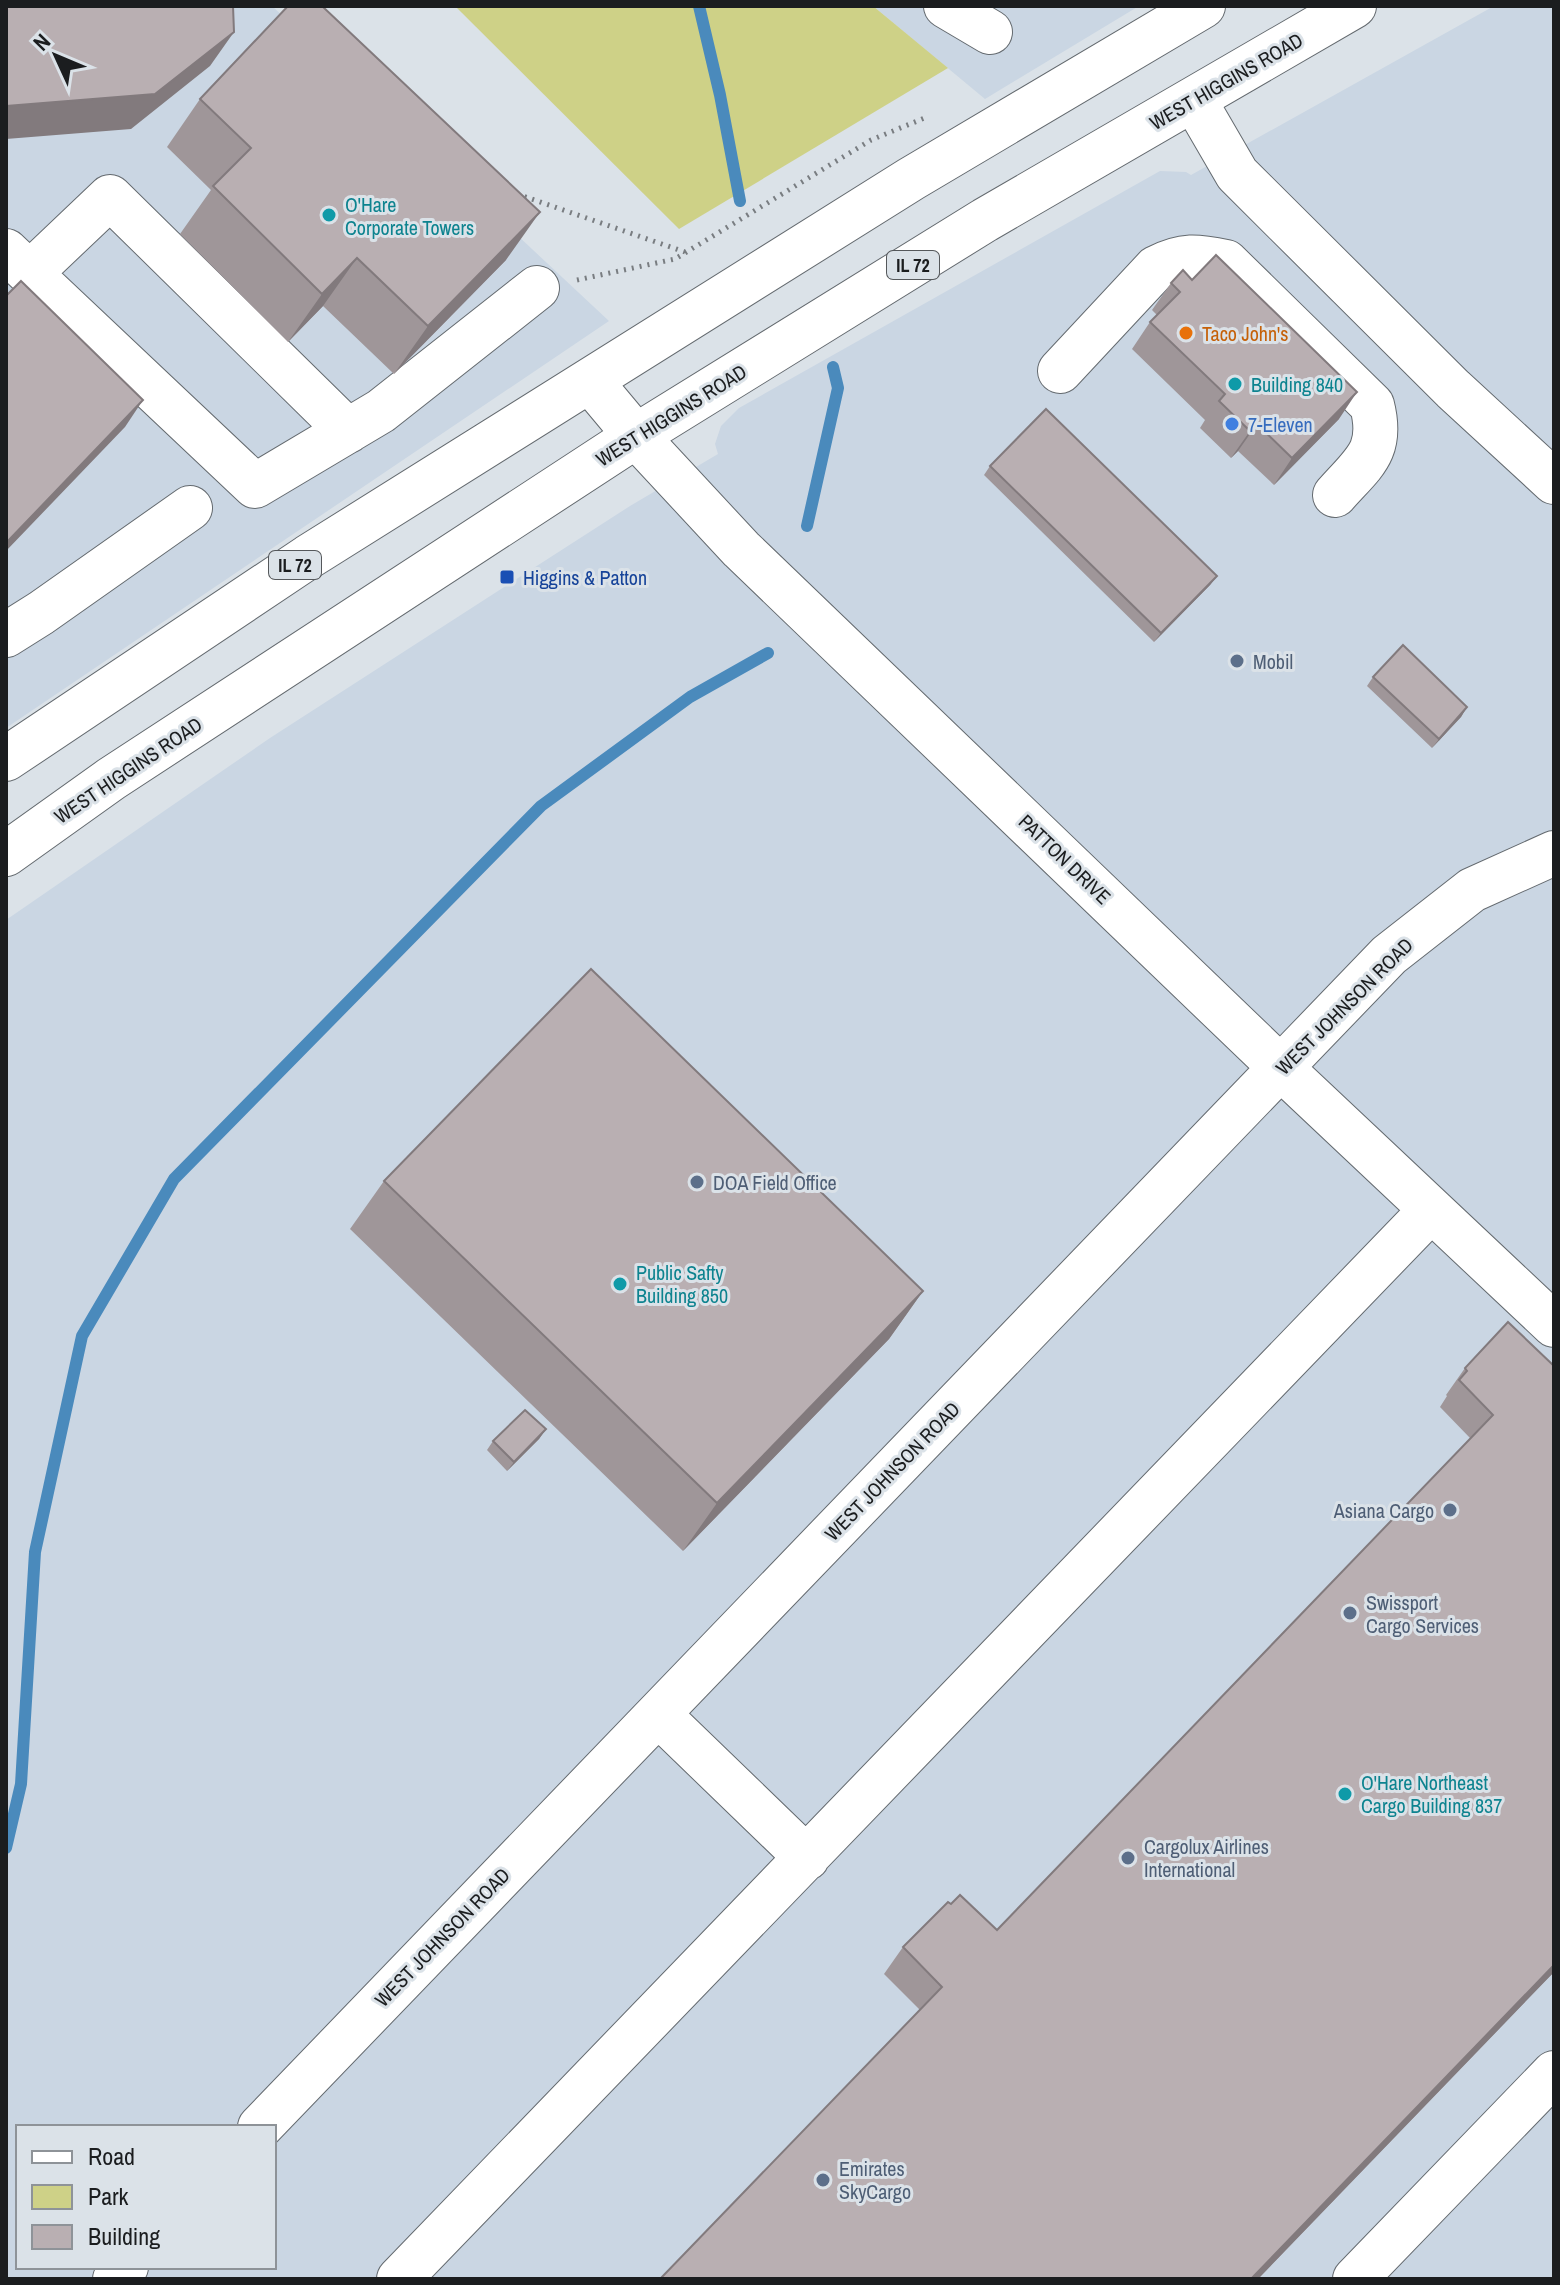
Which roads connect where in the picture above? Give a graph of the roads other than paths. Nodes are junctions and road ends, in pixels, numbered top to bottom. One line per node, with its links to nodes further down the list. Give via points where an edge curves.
1 (946, 6): 4 (street)
2 (1203, 6): 9 (street, IL 72, via 911,179)
3 (1354, 6): 5 (street, WEST HIGGINS ROAD / IL 72)
4 (990, 32)
5 (1194, 100): 11 (street, WEST HIGGINS ROAD / IL 72, via 985,220); 12 (street, via 1237,174)
6 (18, 262): 10 (street, via 255,486); 10 (street, via 110,197)
7 (537, 288): 10 (street)
8 (1060, 371): 13 (street, via 1156,268 1198,256 1226,262 1372,405 1378,426 1373,452)
9 (590, 381): 11 (street, PATTON DRIVE); 16 (street, IL 72, via 308,557)
10 (348, 431)
11 (636, 436): 18 (street, WEST HIGGINS ROAD / IL 72, via 111,779); 19 (street, PATTON DRIVE, via 741,549)
12 (1554, 482)
13 (1335, 495)
14 (190, 508): 15 (street)
15 (6, 635)
16 (6, 759)
17 (1554, 853): 19 (street, WEST JOHNSON ROAD, via 1472,890 1401,946)
18 (6, 854)
19 (1281, 1068): 20 (street, PATTON DRIVE); 22 (street, WEST JOHNSON ROAD)
20 (1431, 1210): 21 (street, PATTON DRIVE); 23 (street)
21 (1554, 1325)
22 (658, 1714): 23 (street); 25 (street, WEST JOHNSON ROAD)
23 (807, 1858): 26 (street)
24 (1554, 2073): 27 (street)
25 (262, 2125)
26 (399, 2279)
27 (1355, 2279)

